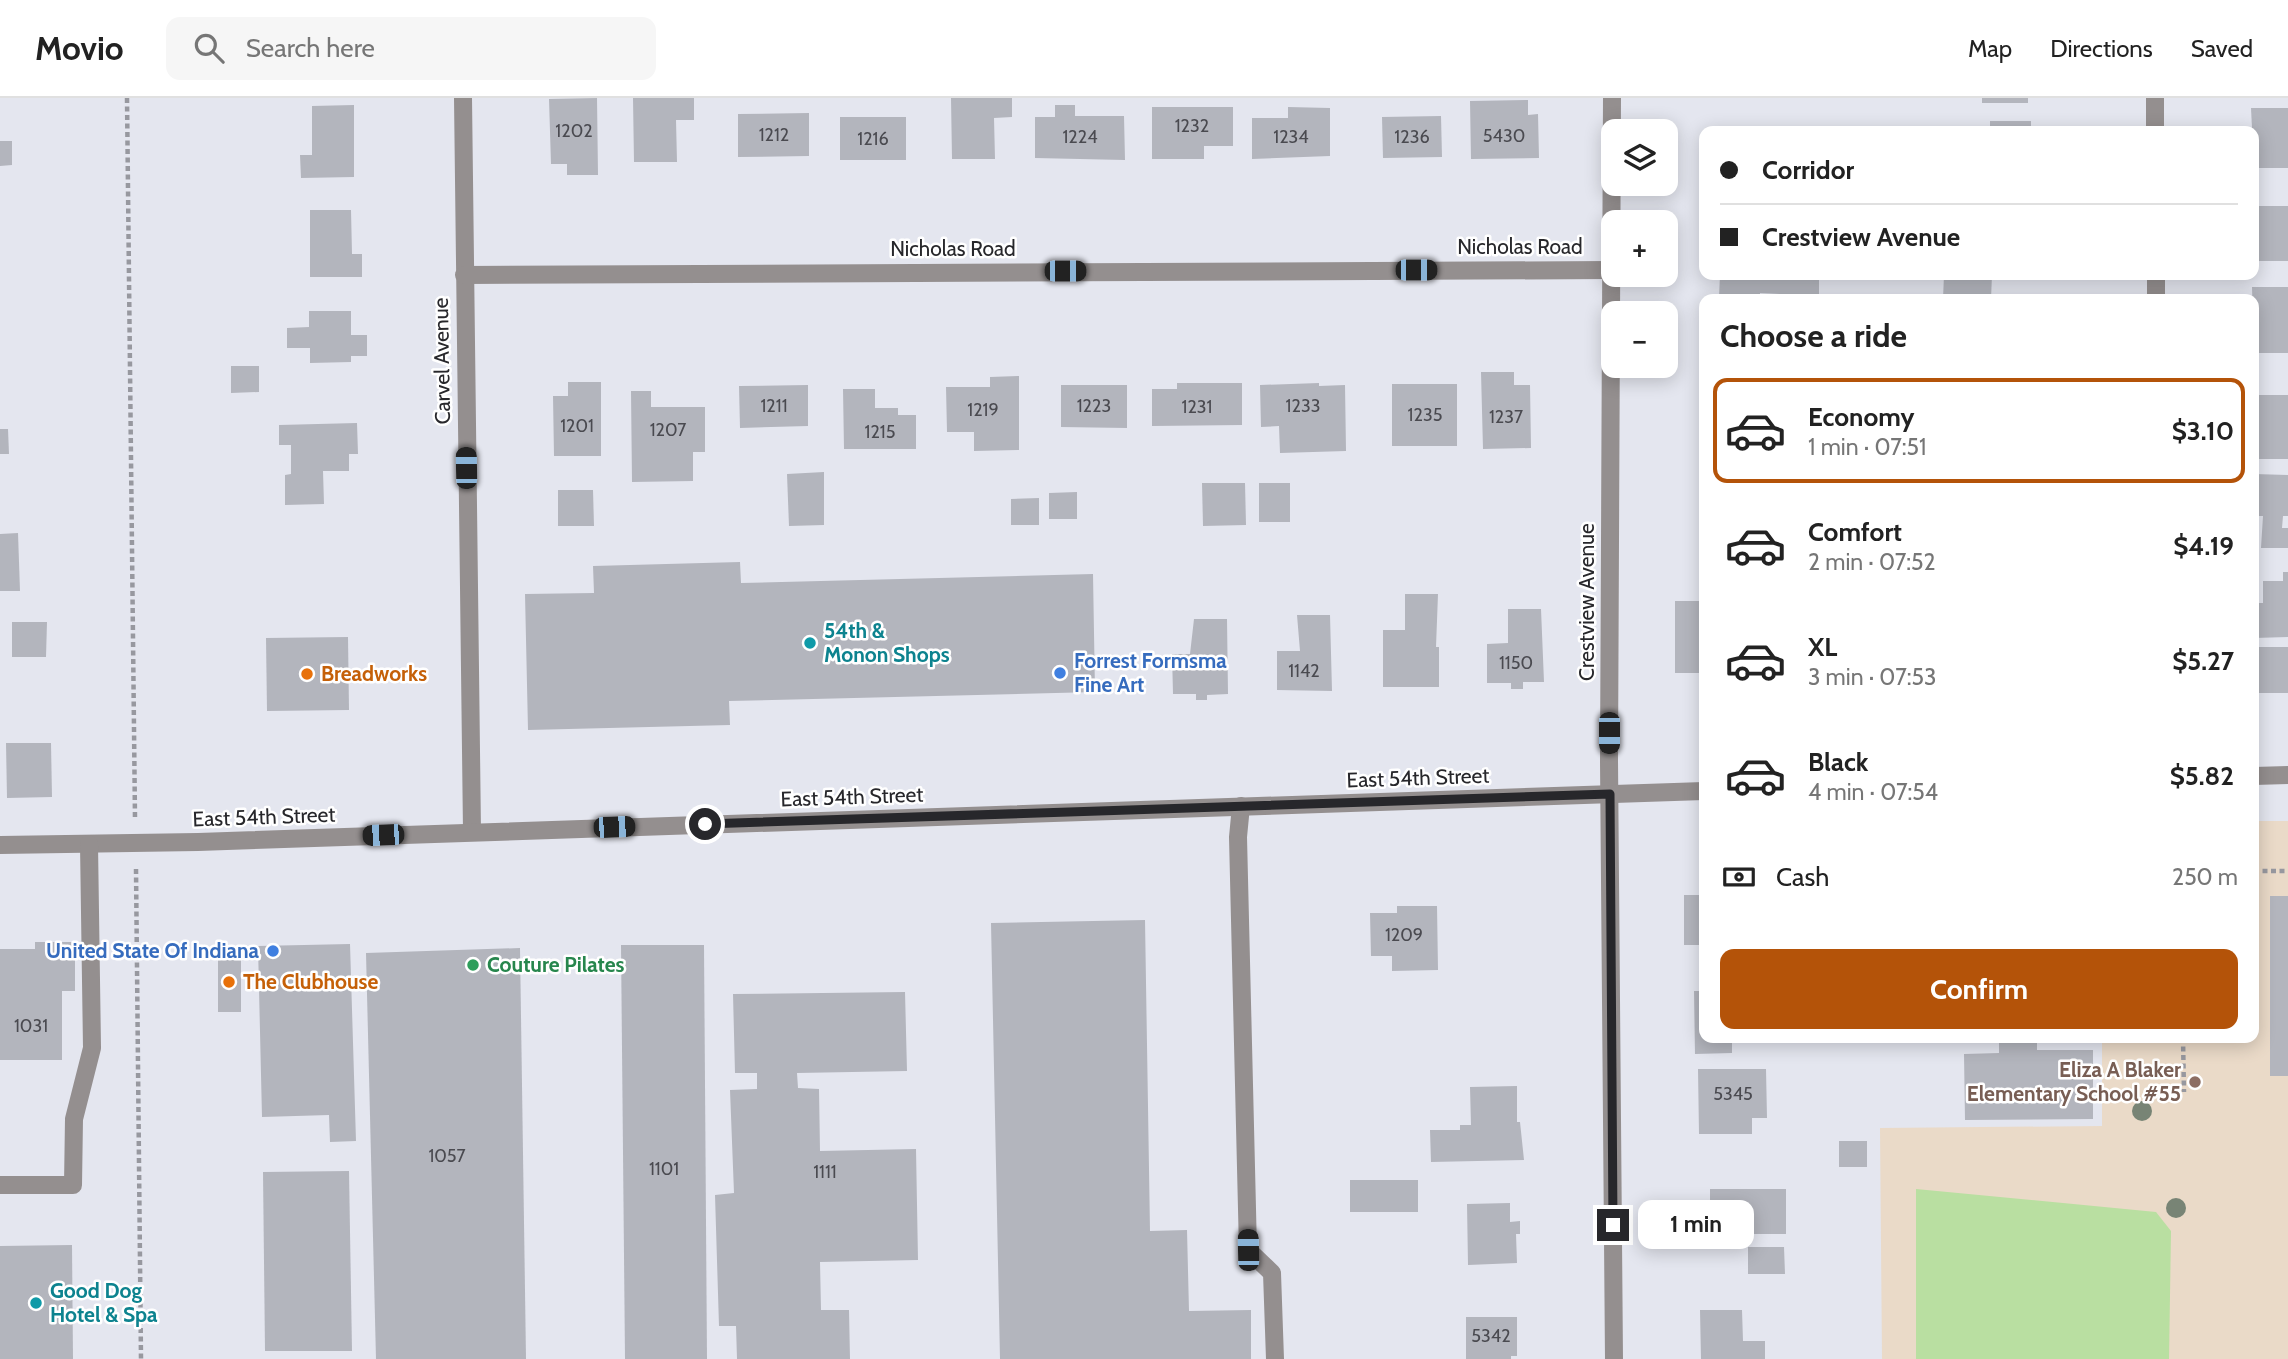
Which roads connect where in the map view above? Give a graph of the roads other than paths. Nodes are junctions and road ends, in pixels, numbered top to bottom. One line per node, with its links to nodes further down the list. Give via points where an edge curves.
1 (463, 98): 7 (street, Carvel Avenue)
2 (1612, 98): 5 (street, Crestview Avenue)
3 (2155, 98): 4 (street)
4 (2155, 126)
5 (1611, 210)
6 (1601, 270): 7 (street, Nicholas Road)
7 (464, 275): 14 (street, Carvel Avenue)
8 (1611, 287): 12 (street, Crestview Avenue)
9 (2288, 775): 10 (street)
10 (2259, 776)
11 (1699, 791): 12 (street, East 54th Street)
12 (1610, 794): 13 (street, East 54th Street); 19 (street, Crestview Avenue)
13 (1241, 806): 14 (street, East 54th Street); 18 (street, via 1248,1250 1272,1273)
14 (472, 832): 15 (street, East 54th Street)
15 (89, 844): 16 (street, East 54th Street); 17 (street, via 92,1048 74,1119 73,1185)
16 (0, 845)
17 (0, 1185)
18 (1275, 1359)
19 (1614, 1359)

